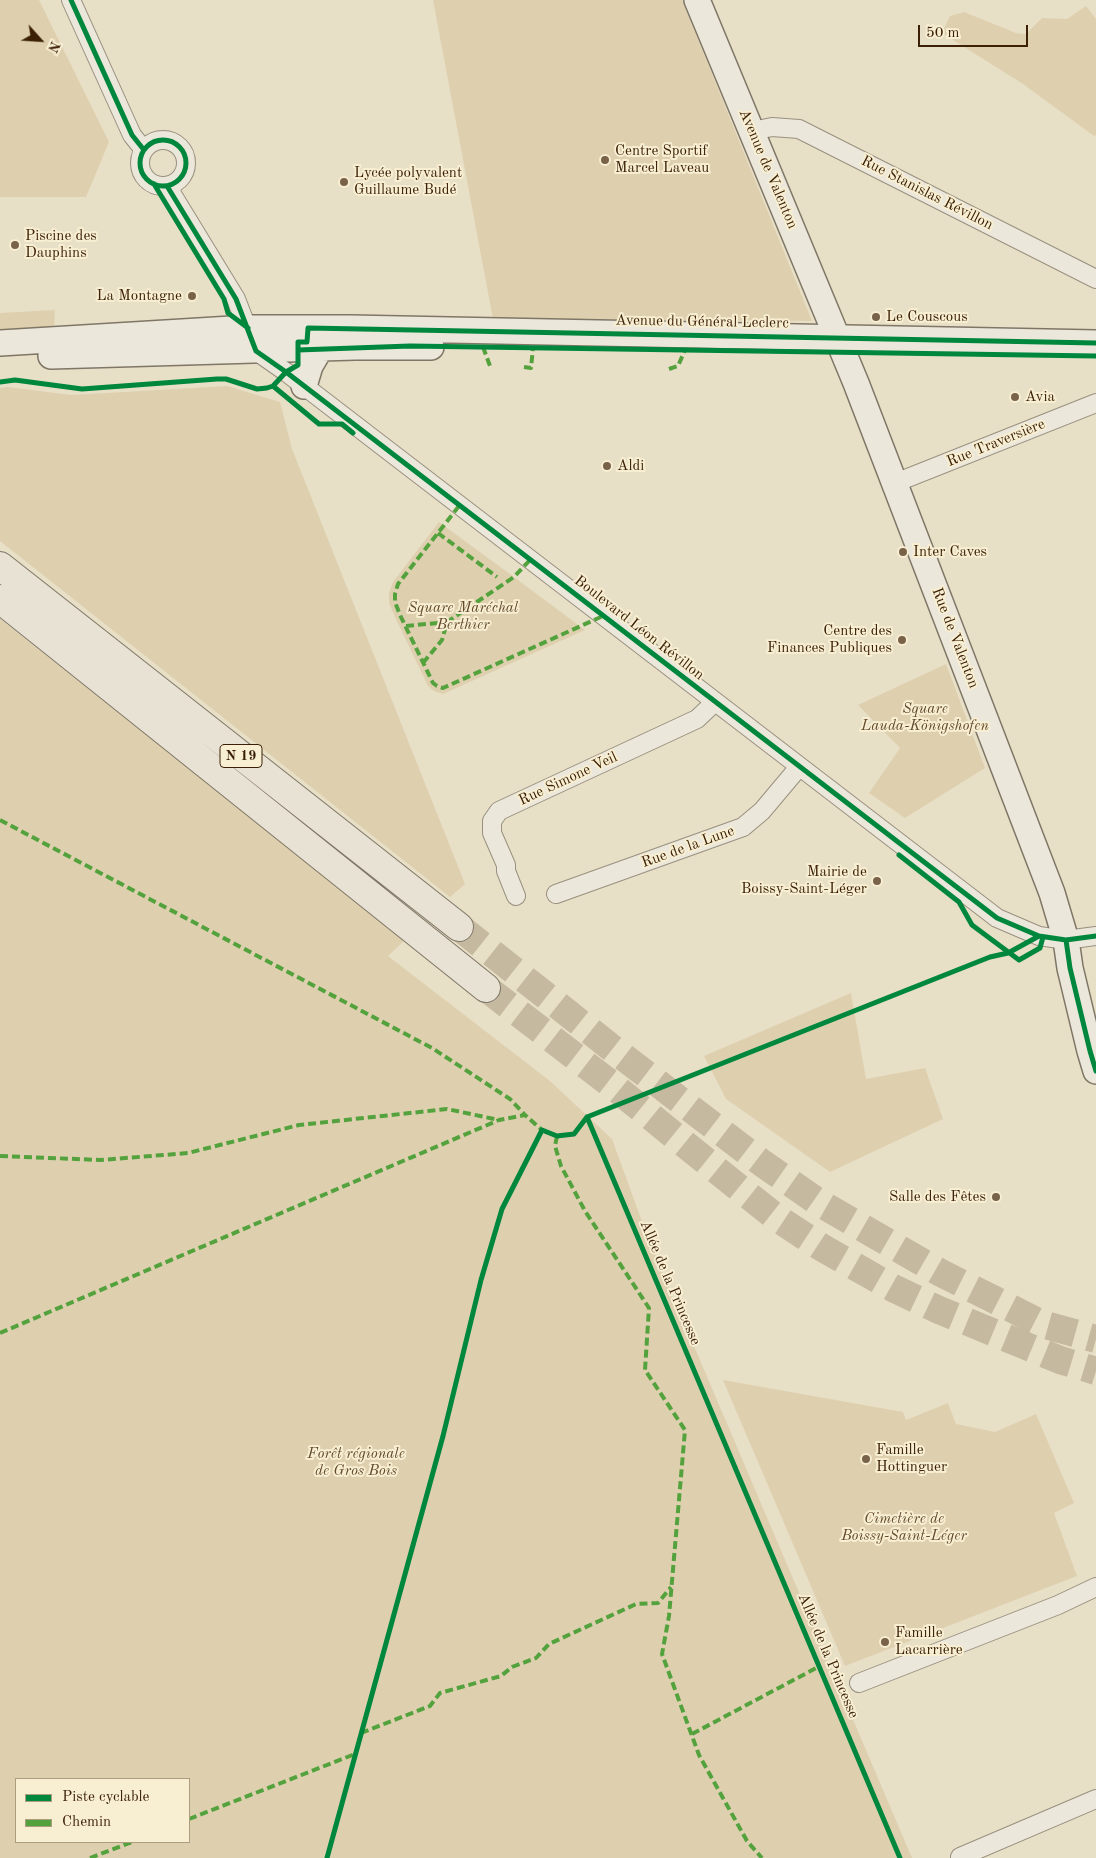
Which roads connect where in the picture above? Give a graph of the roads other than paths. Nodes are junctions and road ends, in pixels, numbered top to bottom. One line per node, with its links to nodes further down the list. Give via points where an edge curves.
1 (71, 0): 4 (street, via 132,135)
2 (697, 0): 3 (main road, Avenue de Valenton)
3 (752, 131): 6 (street, Rue Stanislas Révillon, via 772,127 799,129); 10 (main road, Avenue de Valenton)
4 (144, 150): 5 (street, via 140,164 146,179 157,186); 5 (street, via 150,143 169,140 177,144 186,156 185,171 177,182)
5 (167, 186): 7 (street, via 236,299)
6 (1096, 279)
7 (252, 340): 8 (main road); 10 (main road, Avenue du Général Leclerc, via 361,328); 11 (main road, Avenue du Général Leclerc); 13 (main road); 14 (street, Boulevard Léon Révillon)
8 (0, 343)
9 (1096, 343): 10 (main road, Avenue du Général Leclerc)
10 (841, 345): 11 (main road, Avenue du Général Leclerc); 12 (main road, Avenue du Général Leclerc); 16 (main road, Rue de Valenton)
11 (320, 349): 14 (main road)
12 (1096, 356)
13 (0, 358)
14 (304, 386): 19 (street, Boulevard Léon Révillon)
15 (1096, 403): 16 (street, Rue Traversière)
16 (895, 483): 25 (main road, Rue de Valenton, via 1048,883)
17 (0, 566): 23 (highway, N 19)
18 (0, 599): 26 (highway, N 19)
19 (715, 702): 20 (street, Boulevard Léon Révillon); 22 (street, Rue Simone Veil, via 697,719 499,811 492,821 492,833)
20 (799, 767): 21 (street, Rue de la Lune, via 743,827); 25 (street, Boulevard Léon Révillon, via 997,918 1039,936)
21 (556, 894)
22 (516, 896)
23 (459, 927)
24 (1096, 936): 25 (street, Boulevard Léon Révillon)
25 (1066, 940): 27 (main road, Rue de Valenton)
26 (486, 988)
27 (1096, 1071)
28 (1096, 1587): 29 (street)
29 (859, 1683)
30 (1096, 1799): 31 (street)
31 (960, 1857)

